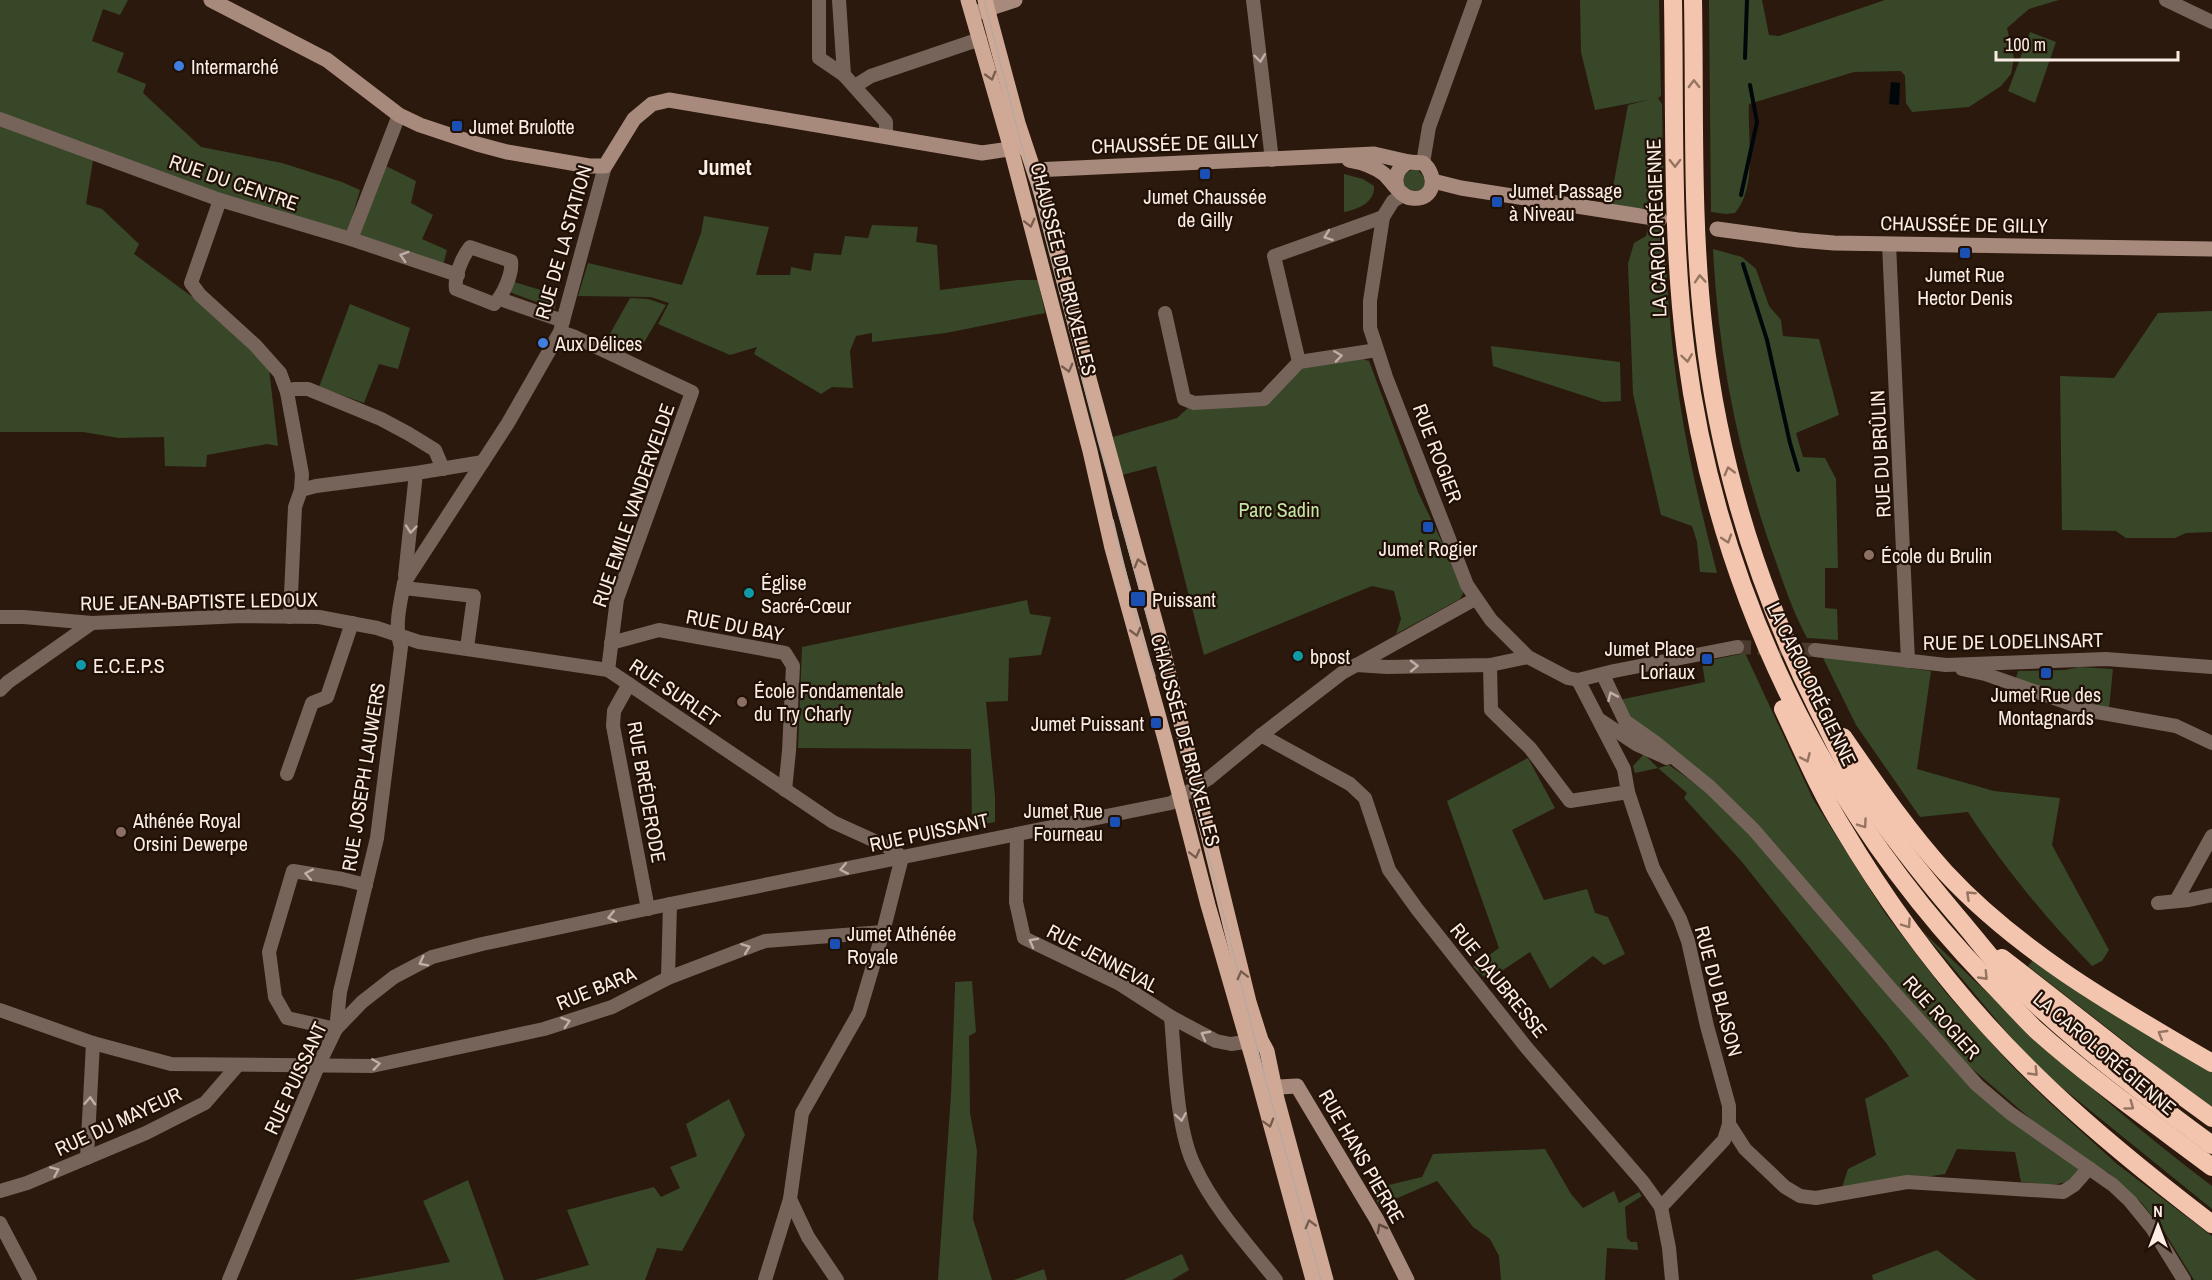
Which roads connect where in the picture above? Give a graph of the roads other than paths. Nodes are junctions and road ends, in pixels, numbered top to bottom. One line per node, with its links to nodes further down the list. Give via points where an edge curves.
1 (211, 0): 15 (street, via 327,60)
2 (819, 0): 13 (street, via 819,58)
3 (839, 0): 13 (street)
4 (1015, 0): 10 (street)
5 (1253, 0): 20 (street, one-way to 20)
6 (1475, 0): 21 (street)
7 (1673, 0): 58 (highway, LA CAROLORÉGIENNE, one-way to 58, via 1678,251 1686,356 1701,442 1725,534)
8 (1693, 0): 65 (highway, LA CAROLORÉGIENNE, one-way to 8, via 1768,598 1720,438 1698,261)
9 (2166, 0): 11 (street)
10 (978, 6): 12 (main road, CHAUSSÉE DE BRUXELLES); 18 (main road, CHAUSSÉE DE BRUXELLES)
11 (2212, 22)
12 (980, 39): 14 (street, via 872,76); 18 (main road, CHAUSSÉE DE BRUXELLES, one-way to 18)
13 (844, 75): 14 (street)
14 (855, 86): 17 (street, via 885,122)
15 (399, 115): 22 (street, via 477,144 551,160); 31 (street)
16 (0, 119): 27 (street, RUE DU CENTRE)
17 (885, 137): 18 (street, RUE DE LA STATION, via 982,153); 22 (street, RUE DE LA STATION, via 669,100 652,104 634,119)
18 (1019, 148): 23 (main road, CHAUSSÉE DE BRUXELLES); 24 (main road, CHAUSSÉE DE BRUXELLES)
19 (1334, 157): 20 (street, CHAUSSÉE DE GILLY); 21 (street, CHAUSSÉE DE GILLY, via 1374,154); 26 (street, CHAUSSÉE DE GILLY, via 1372,167)
20 (1272, 160): 23 (street, CHAUSSÉE DE GILLY)
21 (1416, 162): 25 (street, via 1431,172); 26 (street, via 1398,171)
22 (605, 166): 37 (street, RUE DE LA STATION)
23 (1034, 170): 24 (street, CHAUSSÉE DE GILLY); 78 (main road, CHAUSSÉE DE BRUXELLES, one-way to 23, via 1162,646)
24 (1017, 171): 78 (main road, CHAUSSÉE DE BRUXELLES, one-way to 78, via 1112,548)
25 (1433, 181): 26 (street, via 1422,197 1415,199); 29 (street)
26 (1400, 191): 28 (street)
27 (220, 200): 31 (street, RUE DU CENTRE); 40 (street, via 191,283 280,373)
28 (1383, 217): 38 (street, RUE ROGIER, via 1370,301 1370,328); 39 (street, one-way to 39, via 1274,255)
29 (1660, 219)
30 (1717, 228): 32 (street, CHAUSSÉE DE GILLY, via 1798,240)
31 (351, 239): 34 (street, RUE DU CENTRE, one-way to 31)
32 (1889, 244): 33 (street, CHAUSSÉE DE GILLY); 57 (street, RUE DU BRÛLIN)
33 (2212, 249)
34 (458, 275): 35 (street, via 458,291 494,304); 35 (street, via 470,248 511,261)
35 (500, 299): 37 (street)
36 (1165, 313): 39 (street, via 1187,401 1264,399)
37 (561, 326): 41 (street, RUE DE LA STATION); 52 (street, RUE EMILE VANDERVELDE, via 575,337 692,392 618,599)
38 (1377, 350): 39 (street, one-way to 38); 46 (street, RUE ROGIER)
39 (1299, 362)
40 (287, 392): 42 (street, via 308,389 393,425 435,450); 44 (street, via 302,474)
41 (483, 462): 42 (street); 45 (street, RUE DE LA STATION)
42 (443, 469): 43 (street)
43 (416, 473): 44 (street); 45 (street, one-way to 45)
44 (301, 490): 47 (street, via 295,507)
45 (404, 586): 51 (street, RUE DE LA STATION); 54 (street, via 474,596)
46 (1475, 599): 56 (street, RUE ROGIER); 59 (street)
47 (290, 616): 49 (street, RUE JEAN-BAPTISTE LEDOUX); 50 (street, RUE JEAN-BAPTISTE LEDOUX)
48 (0, 617): 49 (street, RUE JEAN-BAPTISTE LEDOUX)
49 (92, 623): 68 (street)
50 (351, 623): 51 (street, RUE JEAN-BAPTISTE LEDOUX); 76 (street, via 327,697 312,703)
51 (397, 636): 54 (street, RUE SURLET); 83 (street, RUE JOSEPH LAUWERS, via 401,647 386,780)
52 (611, 643): 63 (street, RUE EMILE VANDERVELDE); 77 (street, RUE DU BAY, via 659,630 785,653 794,666)
53 (1737, 647): 64 (street)
54 (467, 648): 63 (street, RUE SURLET)
55 (1815, 650): 57 (street, RUE DE LODELINSART)
56 (1528, 657): 60 (street); 66 (street, RUE ROGIER)
57 (1908, 661): 61 (street, RUE DE LODELINSART)
58 (1773, 663): 105 (highway, LA CAROLORÉGIENNE, one-way to 105, via 1833,780 1904,883 1956,947 2043,1035 2112,1093); 111 (highway, one-way to 111, via 1783,708 1817,783 1842,828 1930,956 1983,1020 2050,1089)
59 (1356, 665): 60 (street, one-way to 60); 71 (street)
60 (1490, 665): 79 (street, via 1491,710 1530,748 1570,801)
61 (1946, 665): 62 (street, RUE DE LODELINSART, via 2106,660); 72 (street, via 1985,674 2091,711 2176,726)
62 (2212, 667)
63 (608, 670): 67 (street, RUE SURLET)
64 (1603, 675): 66 (street); 70 (street, one-way to 64, via 1625,721)
65 (1802, 677): 90 (highway, LA CAROLORÉGIENNE, via 1862,792 1916,867); 97 (highway, one-way to 65, via 2055,966 2005,928 1946,872 1900,817)
66 (1578, 680): 69 (street, RUE DU BLASON)
67 (629, 684): 77 (street, RUE SURLET); 88 (street, RUE BRÉDERODE, via 614,711 613,726)
68 (0, 690)
69 (1600, 720): 73 (street); 75 (street, RUE DU BLASON)
70 (1636, 728): 73 (street); 74 (street)
71 (1261, 735): 78 (street); 109 (street, RUE DAUBRESSE, via 1350,784 1365,798 1389,870 1417,909 1526,1047)
72 (2212, 743)
73 (1636, 744): 74 (street); 75 (street)
74 (1682, 765): 106 (street, RUE ROGIER, via 1754,830 1977,1085)
75 (1624, 769): 79 (street, RUE DU BLASON)
76 (286, 774)
77 (785, 790): 82 (street, RUE SURLET, via 833,822)
78 (1190, 792): 80 (street, RUE PUISSANT, via 1171,803); 95 (main road, CHAUSSÉE DE BRUXELLES, via 1208,905)
79 (1628, 792): 102 (street, RUE DU BLASON, via 1653,868 1688,941 1729,1106)
80 (1017, 834): 82 (street, RUE PUISSANT); 93 (street, RUE JENNEVAL, one-way to 80, via 1120,984 1024,938 1016,902)
81 (2212, 836): 85 (street)
82 (902, 857): 87 (street, RUE PUISSANT, one-way to 87); 89 (street)
83 (366, 885): 94 (street, RUE JOSEPH LAUWERS, via 340,993); 94 (street, one-way to 94, via 293,871 269,952 275,997 287,1018)
84 (2212, 894): 85 (street)
85 (2176, 901): 86 (street)
86 (2158, 903)
87 (670, 904): 88 (street, RUE PUISSANT); 91 (street)
88 (648, 909): 94 (street, RUE PUISSANT, one-way to 94, via 432,957 394,976)
89 (883, 932): 91 (street, RUE BARA, one-way to 89, via 765,941); 108 (street, via 859,1013 802,1113)
90 (1987, 951): 101 (highway, LA CAROLORÉGIENNE, via 2006,960); 103 (highway, LA CAROLORÉGIENNE, via 2036,1004 2125,1080)
91 (668, 978): 99 (street, RUE BARA, one-way to 91, via 372,1066 544,1029 612,1007)
92 (0, 1010): 96 (street, RUE BARA)
93 (1171, 1017): 95 (street, RUE JENNEVAL, one-way to 93, via 1216,1041); 116 (street, one-way to 116, via 1181,1121 1194,1166 1230,1222)
94 (336, 1029): 99 (street, RUE PUISSANT)
95 (1254, 1041): 100 (main road, CHAUSSÉE DE BRUXELLES, via 1267,1051); 117 (main road, CHAUSSÉE DE BRUXELLES, one-way to 117)
96 (93, 1044): 98 (street, RUE BARA, via 171,1064); 104 (street, one-way to 96)
97 (2212, 1064)
98 (238, 1065): 99 (street, RUE BARA); 104 (street, RUE DU MAYEUR, via 205,1102)
99 (318, 1066): 113 (street, RUE PUISSANT)
100 (1268, 1088): 118 (main road, CHAUSSÉE DE BRUXELLES, one-way to 100); 119 (street, RUE HANS PIERRE, one-way to 100, via 1377,1221 1297,1086)
101 (2212, 1118)
102 (1729, 1124): 106 (street, via 1745,1149 1785,1187 1800,1196 1816,1198 1907,1182 2062,1192); 109 (street, via 1724,1140)
103 (2212, 1145)
104 (87, 1158): 107 (street, RUE DU MAYEUR, one-way to 104)
105 (2212, 1167)
106 (2089, 1168): 121 (street, RUE ROGIER, via 2134,1205)
107 (0, 1191)
108 (790, 1199): 114 (street); 115 (street, via 808,1237)
109 (1661, 1207): 120 (street, RUE DAUBRESSE)
110 (0, 1223): 112 (street)
111 (2212, 1224)
112 (30, 1280)
113 (229, 1280)
114 (765, 1280)
115 (837, 1280)
116 (1276, 1280)
117 (1312, 1280)
118 (1326, 1280)
119 (1407, 1280)
120 (1671, 1280)
121 (2184, 1280)

